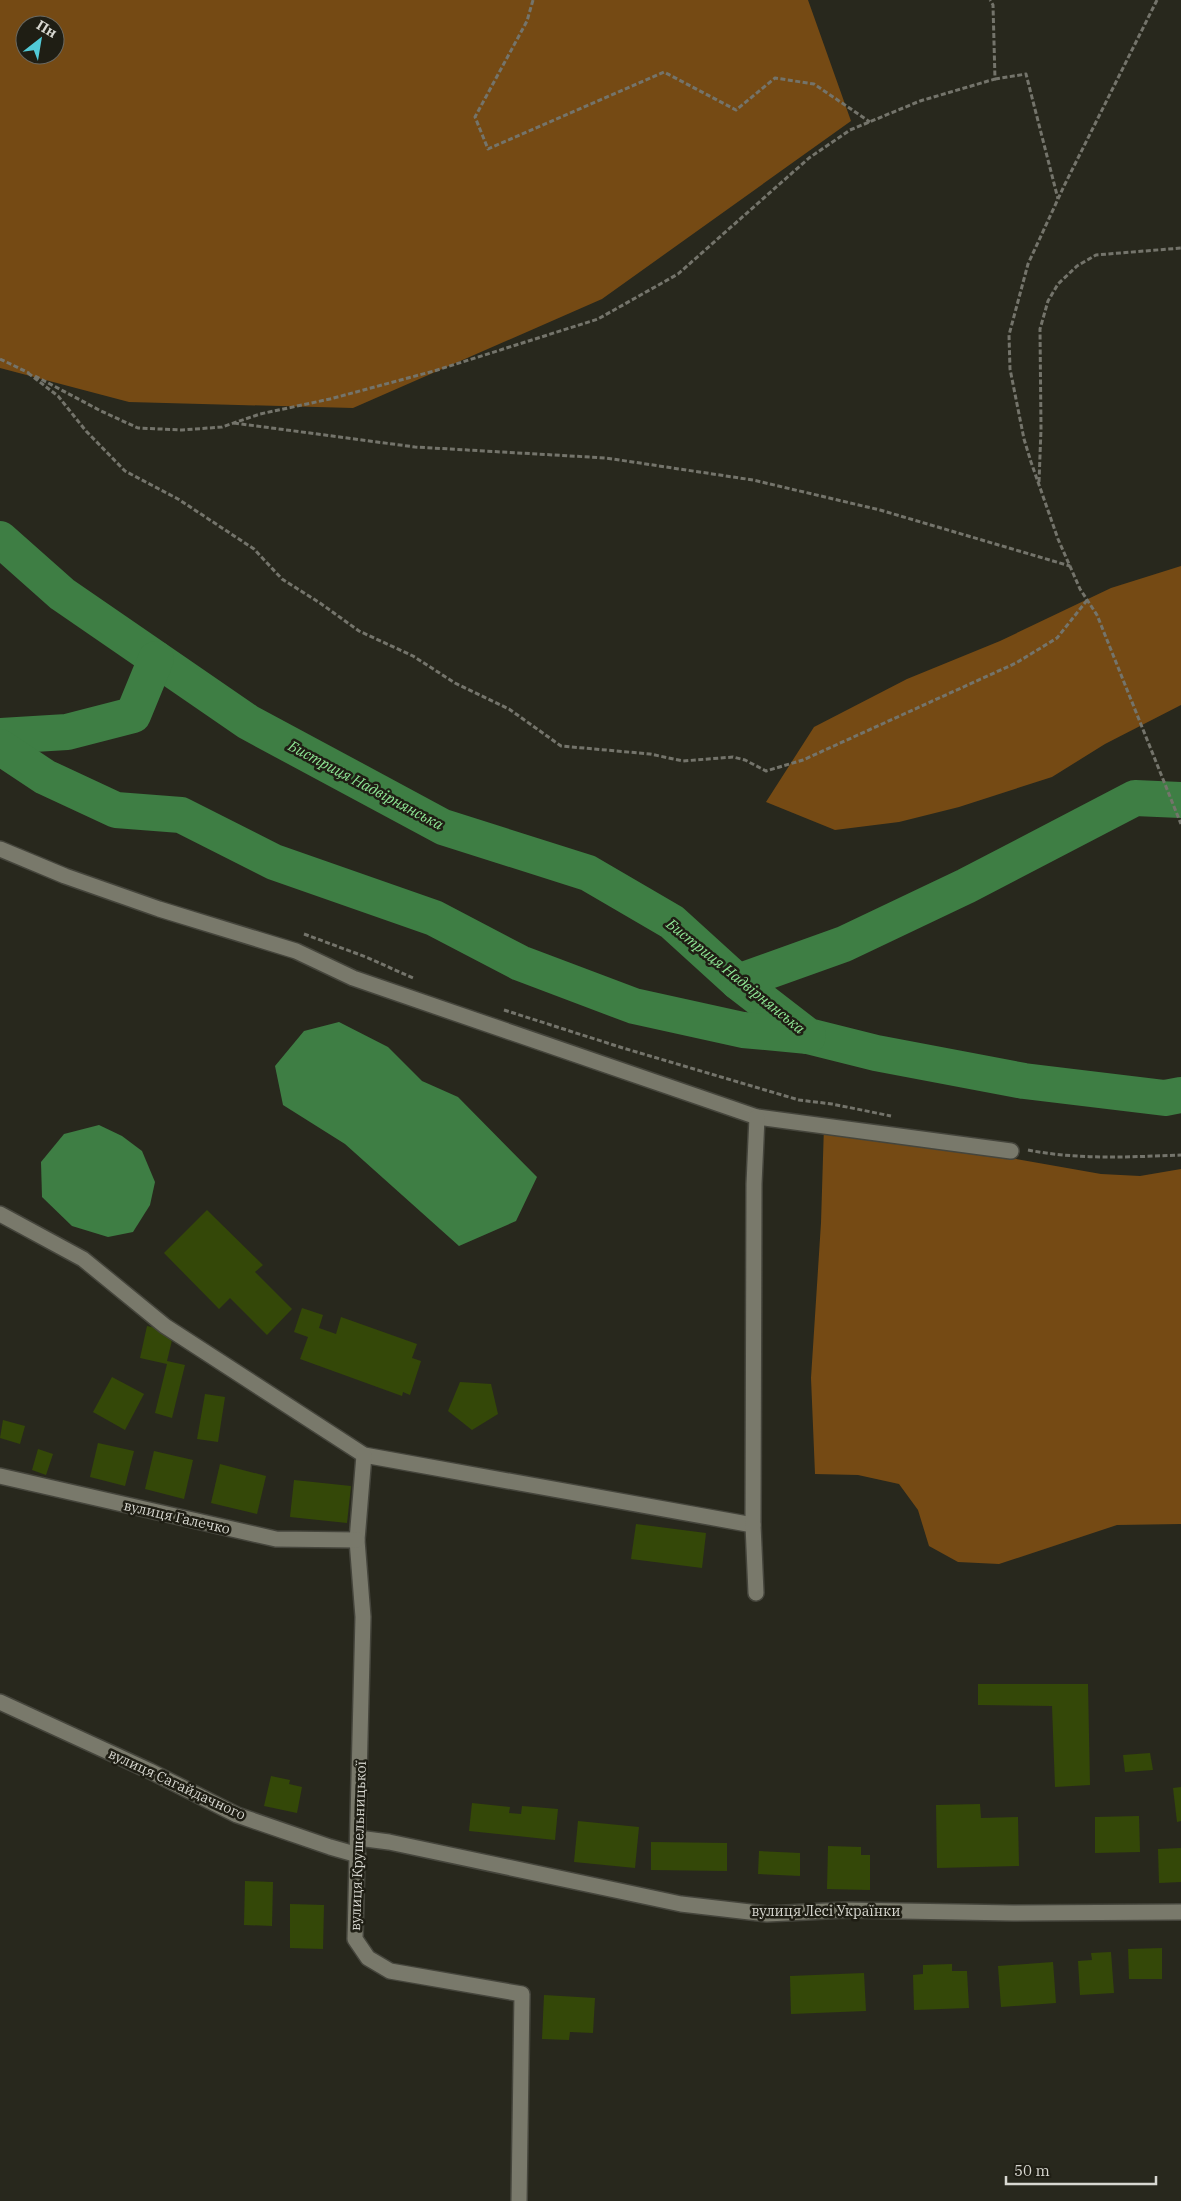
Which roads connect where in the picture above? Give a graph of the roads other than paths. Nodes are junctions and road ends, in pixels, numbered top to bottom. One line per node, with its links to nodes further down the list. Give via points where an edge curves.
1 (0, 849): 2 (street, via 64,876 296,951 353,978)
2 (757, 1117): 3 (street); 7 (street, via 754,1184)
3 (1018, 1150)
4 (0, 1214): 5 (street, via 83,1259 165,1326)
5 (364, 1455): 7 (street); 8 (street, вулиця Крушельницької)
6 (0, 1476): 8 (street, вулиця Галечко, via 276,1539)
7 (754, 1525): 9 (street)
8 (357, 1540): 11 (street, вулиця Крушельницької, via 363,1617)
9 (756, 1593)
10 (0, 1702): 12 (street, вулиця Сагайдачного, via 238,1814)
11 (358, 1838): 12 (street, вулиця Крушельницької); 13 (street, вулиця Лесі Українки, via 680,1904 767,1914 845,1910)
12 (358, 1855): 14 (street, вулиця Крушельницької, via 355,1939 368,1958 390,1971 522,1994)
13 (1181, 1912)
14 (519, 2201)

